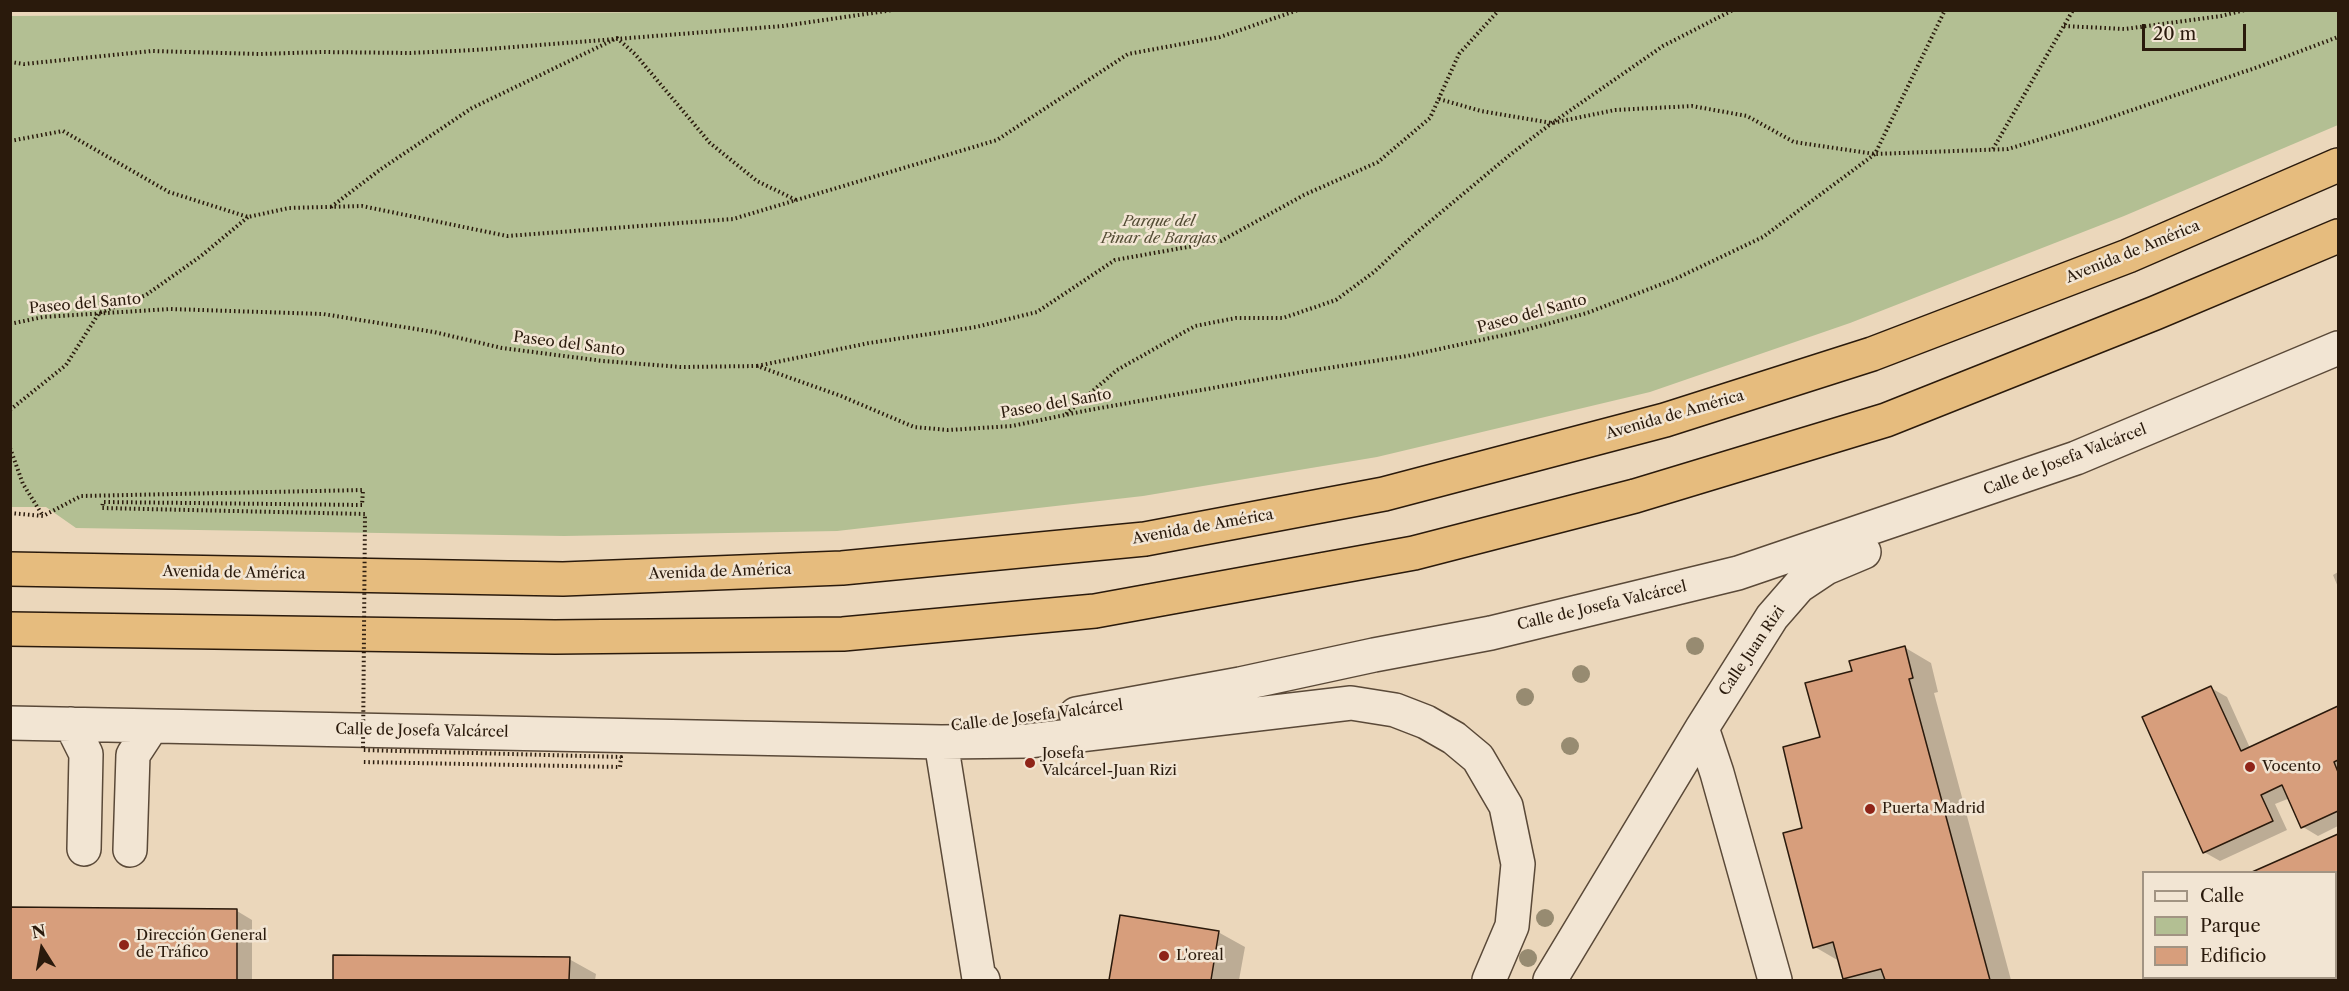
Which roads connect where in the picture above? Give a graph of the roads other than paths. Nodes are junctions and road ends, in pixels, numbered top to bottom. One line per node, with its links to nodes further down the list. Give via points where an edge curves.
1 (2338, 165): 5 (highway, Avenida de América, via 2128,256 1872,354 1665,420 1384,494 1145,539 842,567 563,579)
2 (2338, 236): 6 (highway, via 1886,420 1635,496 1414,554 1095,611 843,634 555,637)
3 (2338, 348): 4 (street, Calle de Josefa Valcárcel)
4 (2076, 458): 10 (street, Calle Juan Rizi, via 1998,499 1826,568 1799,586 1772,617); 11 (street, Calle de Josefa Valcárcel, via 1738,573 1491,633 1095,712)
5 (10, 569)
6 (10, 629)
7 (10, 723): 8 (street, Calle de Josefa Valcárcel)
8 (71, 724): 9 (street, Calle de Josefa Valcárcel); 13 (street, via 86,754)
9 (152, 726): 11 (street, Calle de Josefa Valcárcel); 14 (street, via 133,755)
10 (1702, 728): 17 (street, Calle Juan Rizi); 18 (street)
11 (833, 739): 12 (street, Calle de Josefa Valcárcel)
12 (941, 742): 15 (street, via 979,979); 16 (street, Calle de Josefa Valcárcel, via 1028,741 1351,703 1395,710 1426,722 1478,758 1506,806 1518,864 1512,926)
13 (84, 849)
14 (130, 849)
15 (983, 981)
16 (1489, 981)
17 (1550, 981)
18 (1775, 981)

